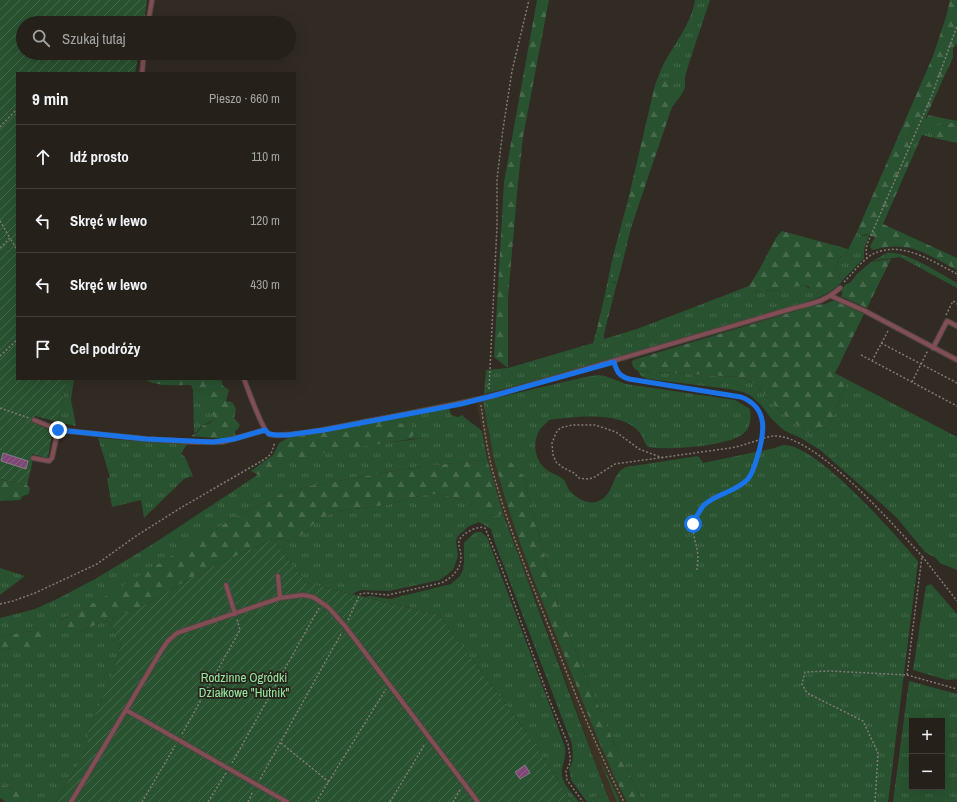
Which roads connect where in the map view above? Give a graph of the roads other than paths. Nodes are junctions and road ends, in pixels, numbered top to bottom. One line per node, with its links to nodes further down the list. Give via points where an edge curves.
1 (152, 0): 2 (lane)
2 (149, 16)
3 (143, 60): 4 (lane)
4 (142, 72)
5 (840, 288): 6 (lane)
6 (831, 296): 8 (lane, via 865,311); 13 (lane, via 614,362 481,399 324,430 288,435 269,434)
7 (957, 326): 8 (lane, via 947,321)
8 (933, 348): 9 (lane)
9 (957, 360)
10 (244, 380): 13 (lane)
11 (34, 420): 12 (lane)
12 (58, 430): 13 (lane, via 146,439 213,442); 14 (lane, via 52,458)
13 (265, 430)
14 (33, 458)
15 (278, 576): 17 (lane)
16 (226, 585): 18 (lane)
17 (280, 598): 18 (lane); 22 (lane, via 303,595 313,597 328,607)
18 (235, 614): 19 (lane, via 177,633 161,651)
19 (126, 710): 20 (lane); 21 (lane)
20 (71, 802)
21 (287, 802)
22 (478, 802)

